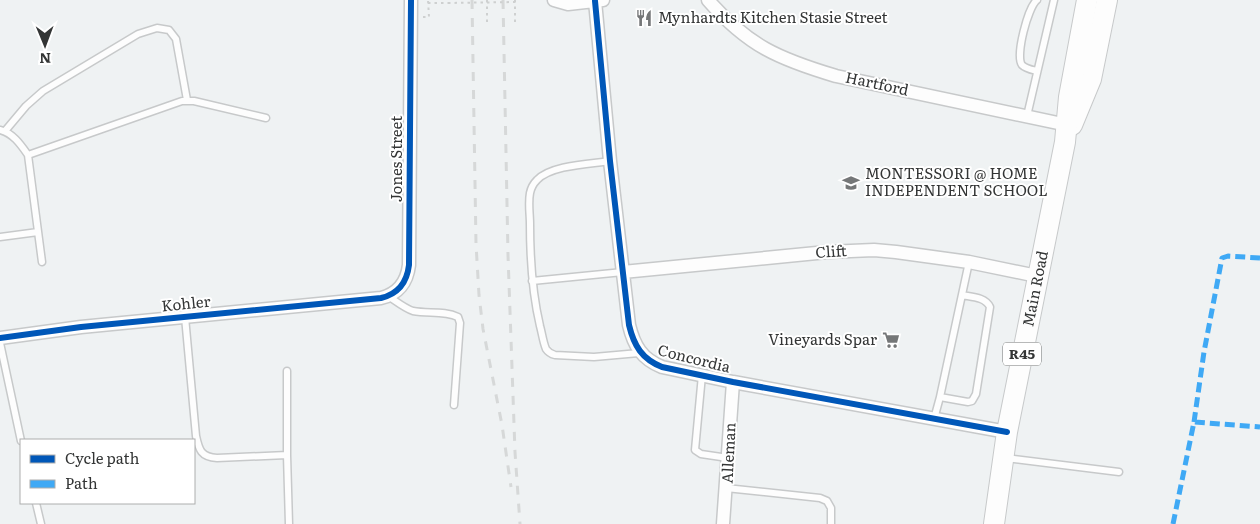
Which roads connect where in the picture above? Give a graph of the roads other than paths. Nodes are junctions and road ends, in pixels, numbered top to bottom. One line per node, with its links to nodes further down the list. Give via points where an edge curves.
1 (411, 0): 26 (street, Jones Street, via 409,265 400,288)
2 (554, 0): 9 (street)
3 (599, 0): 9 (street); 17 (street, Concordia)
4 (708, 0): 12 (street, Hartford, via 723,17 778,57 836,76)
5 (1037, 0): 10 (lane, via 1029,10 1020,56 1022,65)
6 (1054, 0): 10 (lane)
7 (1087, 0): 15 (main road, Main Road / R45, via 1069,97)
8 (1108, 0): 15 (main road, Main Road / R45, via 1091,79)
9 (574, 2)
10 (1037, 71): 12 (lane)
11 (187, 100): 13 (lane); 14 (lane, via 176,39 168,30 157,28 138,34 43,91); 16 (lane)
12 (1027, 116): 15 (street, Hartford)
13 (266, 118)
14 (2, 131): 16 (lane, via 19,142)
15 (1067, 131): 23 (main road, Main Road / R45)
16 (28, 156): 18 (lane)
17 (610, 161): 22 (street, Concordia); 24 (lane, via 575,165 553,171 535,181 529,199)
18 (38, 232): 19 (lane); 20 (lane)
19 (0, 237)
20 (42, 262)
21 (969, 262): 22 (street, Clift, via 896,252 851,251); 23 (street, Clift); 25 (lane)
22 (624, 272): 24 (lane); 30 (street, Concordia, via 629,325)
23 (1037, 276): 37 (main road, Main Road / R45)
24 (532, 281): 30 (lane, via 545,346 550,353 594,357)
25 (962, 295): 34 (lane); 34 (lane, via 984,300 990,306 976,394 972,402)
26 (388, 296): 27 (street, Kohler); 35 (lane, via 409,309 447,313 459,319)
27 (185, 317): 28 (street, Kohler); 39 (lane, via 199,451 207,457 217,458)
28 (0, 338)
29 (0, 343): 38 (lane)
30 (639, 353): 32 (street, Concordia, via 651,363)
31 (287, 372): 39 (lane)
32 (702, 376): 33 (street, Concordia); 40 (lane, via 695,450)
33 (733, 382): 36 (street, Concordia); 40 (street, Alleman)
34 (940, 397): 36 (lane)
35 (454, 405)
36 (934, 419): 37 (street, Concordia)
37 (1007, 432): 41 (main road, Main Road / R45)
38 (21, 439)
39 (287, 455): 46 (lane)
40 (728, 458): 43 (street, Alleman)
41 (1003, 458): 42 (lane); 49 (main road, Main Road / R45)
42 (1119, 472)
43 (726, 488): 47 (street, Alleman); 48 (lane, via 820,498 831,508)
44 (36, 504): 45 (lane)
45 (42, 524)
46 (289, 524)
47 (724, 524)
48 (831, 524)
49 (994, 524)

